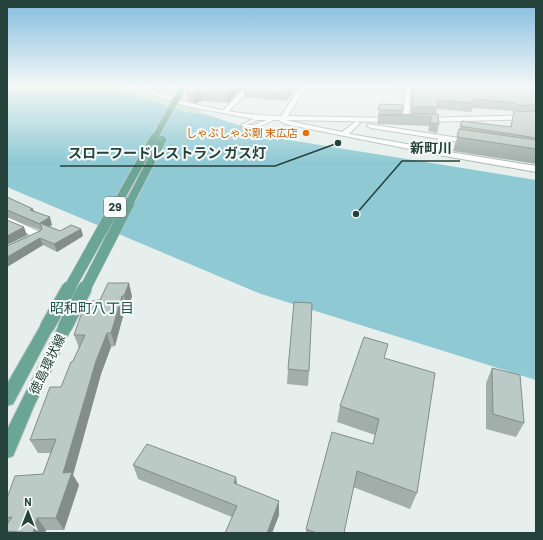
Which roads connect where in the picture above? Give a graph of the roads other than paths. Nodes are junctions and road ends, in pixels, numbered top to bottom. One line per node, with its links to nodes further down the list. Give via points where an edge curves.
1 (167, 112): 20 (main road, 徳島環状線 / 29, bridge)
2 (176, 112): 21 (main road, 徳島環状線 / 29, bridge, via 46,363)
3 (226, 112): 7 (street)
4 (287, 112): 9 (street)
5 (406, 112): 10 (street)
6 (536, 117): 10 (street)
7 (258, 118): 8 (street); 8 (lane, via 243,125 254,127)
8 (273, 119): 9 (street)
9 (282, 120): 11 (street); 13 (street)
10 (406, 120): 11 (street)
11 (343, 121): 12 (street)
12 (356, 123): 13 (street); 14 (street)
13 (344, 135): 16 (street)
14 (442, 138): 15 (street); 16 (street)
15 (481, 143)
16 (439, 153): 17 (street)
17 (536, 169)
18 (7, 220): 19 (street, via 38,235)
19 (7, 251)
20 (7, 398)
21 (7, 450)

